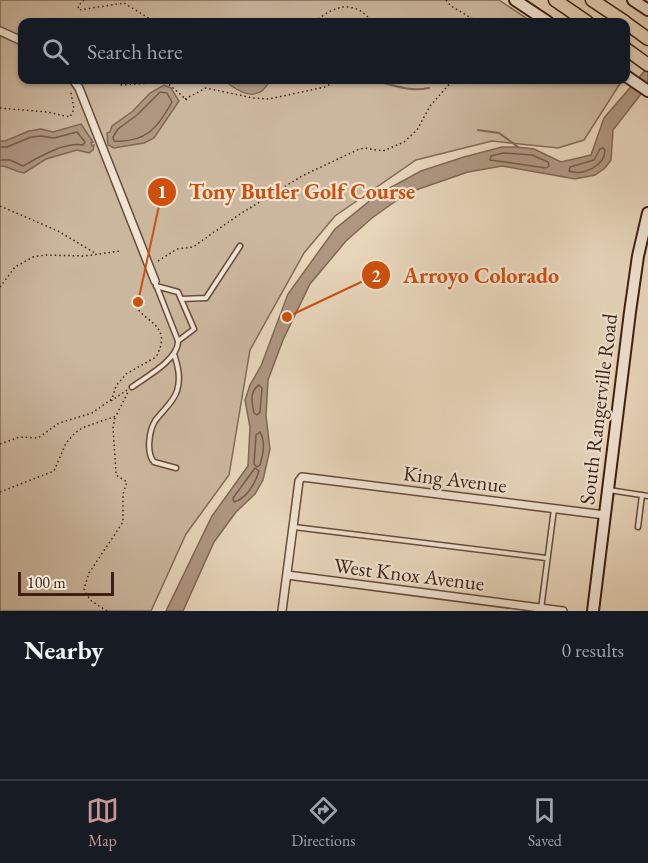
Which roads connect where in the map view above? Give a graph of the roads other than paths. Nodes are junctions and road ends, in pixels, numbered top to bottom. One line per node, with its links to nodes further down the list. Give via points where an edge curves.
1 (515, 0): 6 (main road)
2 (555, 0): 7 (highway)
3 (592, 0): 8 (highway)
4 (633, 0): 5 (main road)
5 (647, 9)
6 (542, 18)
7 (581, 18)
8 (618, 18)
9 (630, 26): 12 (highway)
10 (0, 31): 11 (street)
11 (18, 39)
12 (648, 39)
13 (630, 53): 14 (highway)
14 (648, 65)
15 (630, 79): 17 (main road)
16 (76, 84): 20 (street)
17 (648, 92)
18 (648, 213): 26 (main road, South Rangerville Road, via 636,267)
19 (240, 246): 21 (lane, via 206,298)
20 (155, 283): 21 (lane, via 178,292); 22 (lane)
21 (181, 299): 22 (lane, via 194,329)
22 (178, 341): 23 (lane)
23 (174, 354): 24 (lane); 25 (lane, via 178,390 155,422 150,453 154,462)
24 (132, 387)
25 (176, 468)
26 (608, 490): 27 (lane); 30 (main road, South Rangerville Road)
27 (642, 495): 28 (lane); 32 (lane)
28 (648, 496)
29 (554, 508): 30 (street, King Avenue); 31 (street, King Avenue, via 310,477 301,479); 33 (lane)
30 (605, 514): 38 (main road, South Rangerville Road)
31 (293, 526): 33 (lane); 34 (street)
32 (638, 527)
33 (546, 558): 35 (lane)
34 (287, 575): 35 (street, West Knox Avenue); 36 (street)
35 (541, 610): 37 (street, West Knox Avenue)
36 (282, 611)
37 (563, 611)
38 (592, 611)

